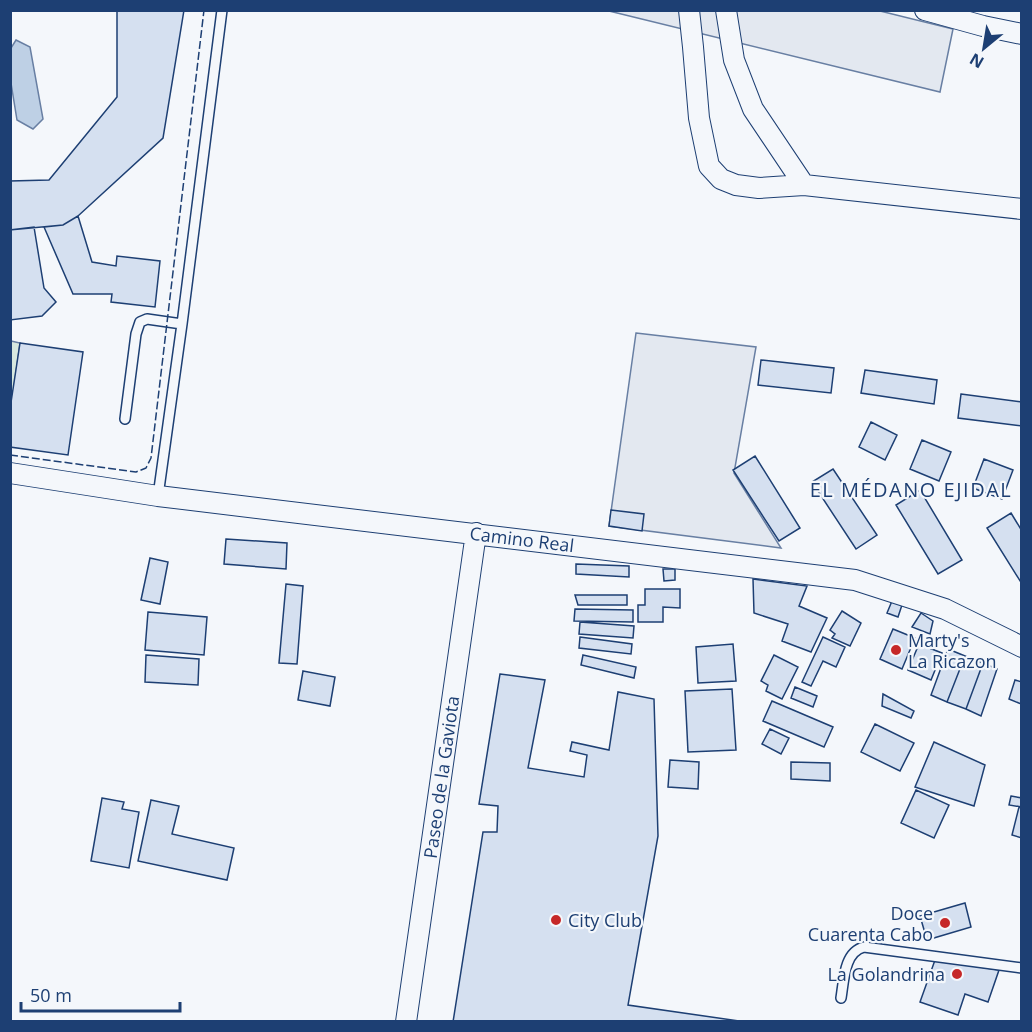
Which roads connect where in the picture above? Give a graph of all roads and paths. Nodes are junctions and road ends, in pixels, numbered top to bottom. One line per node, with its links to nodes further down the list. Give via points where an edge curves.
1 (222, 10): 8 (lane)
2 (689, 10): 6 (street, via 699,118 709,166 721,179 736,185)
3 (726, 10): 6 (street, via 734,60 753,109)
4 (925, 10): 5 (street)
5 (1022, 33)
6 (804, 185): 7 (street)
7 (1022, 209)
8 (182, 324): 9 (lane, via 147,319 140,322); 11 (lane)
9 (125, 419)
10 (10, 473): 11 (street, Camino Real)
11 (158, 496): 12 (street, Camino Real)
12 (476, 533): 13 (street, Camino Real, via 855,580 945,609); 16 (street, Paseo de la Gaviota)
13 (1022, 647)
14 (1022, 968): 15 (lane, via 864,947 856,949 847,964)
15 (841, 998)
16 (406, 1022)

